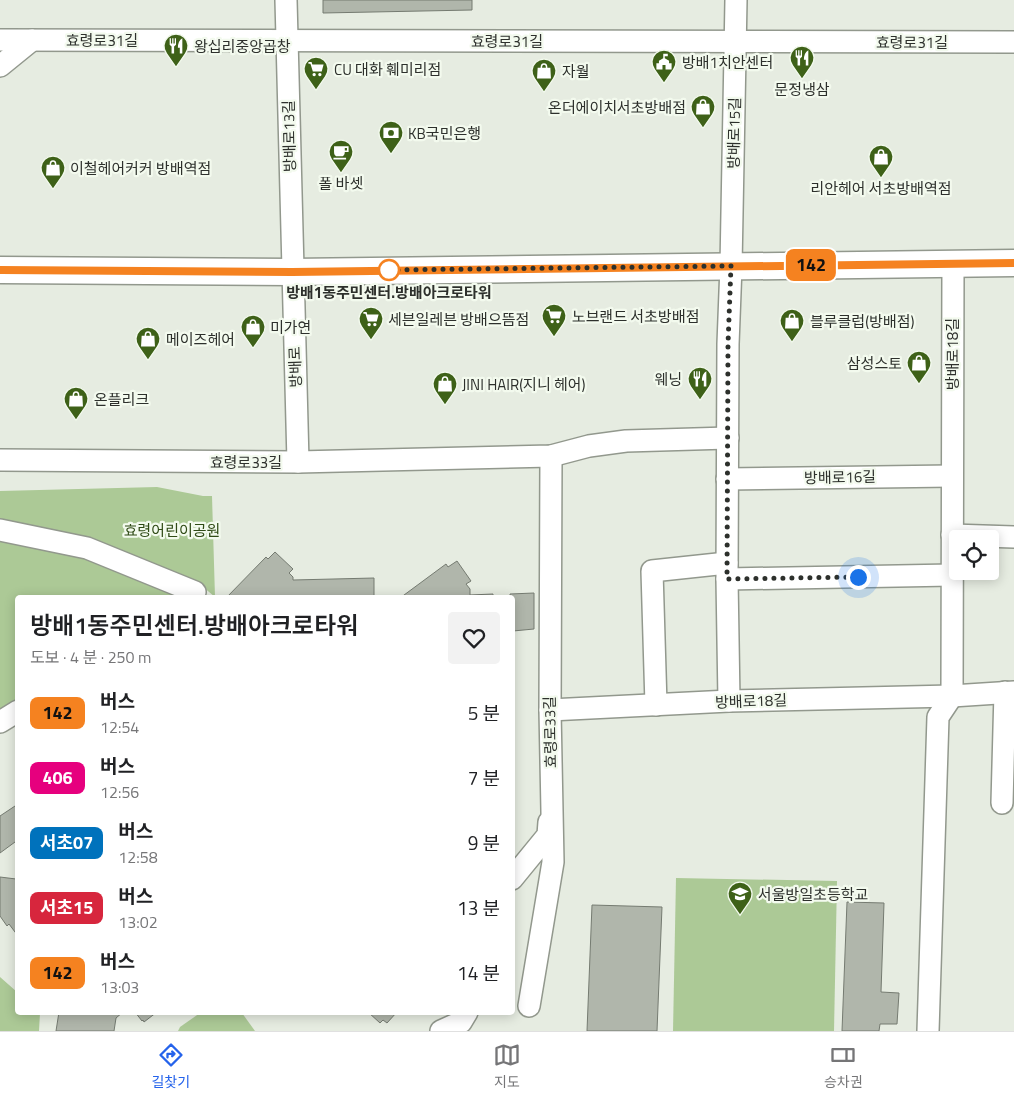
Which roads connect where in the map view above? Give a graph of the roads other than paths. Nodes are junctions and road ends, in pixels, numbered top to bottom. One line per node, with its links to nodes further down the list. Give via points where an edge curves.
1 (286, 0): 5 (street, 방배로13길)
2 (736, 0): 6 (street, 방배로15길)
3 (0, 40): 4 (street, 효령로31길)
4 (32, 40): 5 (street, 효령로31길); 8 (street)
5 (286, 40): 6 (street, 효령로31길); 13 (street, 방배로13길)
6 (737, 41): 7 (street, 효령로31길); 11 (street, 방배로15길)
7 (1014, 42)
8 (0, 66)
9 (952, 263): 10 (main road); 11 (main road); 18 (street, 방배로18길)
10 (1014, 263)
11 (731, 266): 13 (main road); 14 (street)
12 (0, 270): 13 (main road)
13 (292, 272): 17 (street, 방배로)
14 (728, 438): 15 (street, 효령로33길, via 626,441); 19 (street)
15 (551, 456): 17 (street, 효령로33길); 32 (street, 효령로33길)
16 (0, 460): 17 (street, 효령로33길)
17 (298, 462)
18 (952, 476): 19 (street, 방배로16길); 21 (street, 방배로18길)
19 (727, 479): 24 (street)
20 (0, 530): 27 (street, via 87,548 195,592)
21 (952, 530)
22 (999, 537): 23 (street)
23 (1014, 537)
24 (727, 571): 25 (street); 30 (street); 31 (street, via 652,571)
25 (949, 575)
26 (952, 580): 29 (street, 방배로18길)
27 (191, 595)
28 (1009, 692): 29 (street, 방배로18길); 36 (street, 방배로18길)
29 (952, 696): 30 (street, 방배로18길); 41 (street, via 938,717)
30 (729, 701): 31 (street, 방배로18길)
31 (656, 705): 32 (street, 방배로18길)
32 (550, 710): 35 (street, 효령로33길)
33 (15, 713): 34 (street)
34 (0, 722)
35 (551, 757): 37 (street, via 548,835); 38 (street, 효령로33길, via 553,862)
36 (1002, 803)
37 (515, 875)
38 (529, 1006)
39 (465, 1015): 40 (street, via 461,1022)
40 (441, 1031)
41 (928, 1031)

